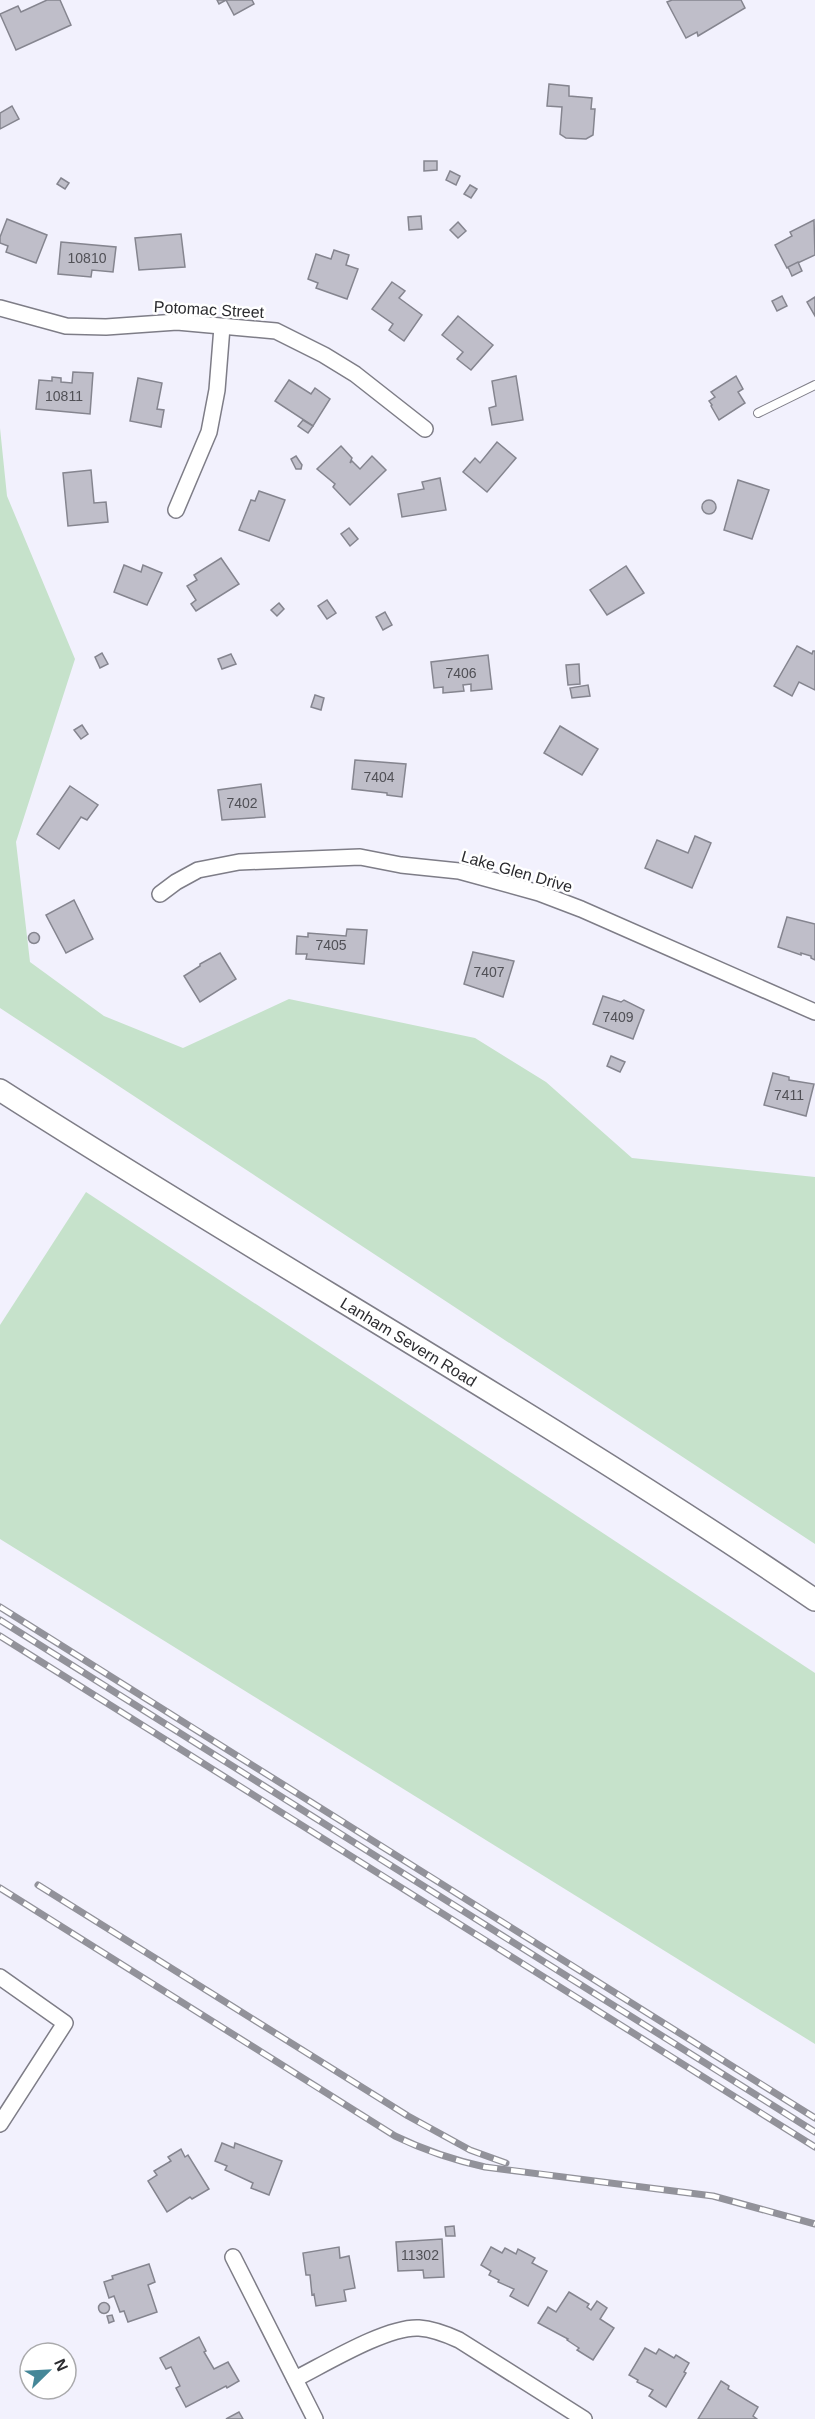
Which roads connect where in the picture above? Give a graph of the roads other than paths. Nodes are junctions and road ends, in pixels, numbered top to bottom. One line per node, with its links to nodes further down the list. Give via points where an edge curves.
1 (0, 308): 2 (street, Potomac Street, via 66,326 177,322)
2 (222, 327): 5 (street, Potomac Street, via 276,331 324,355); 6 (street, via 209,432)
3 (815, 385): 4 (lane)
4 (758, 413)
5 (425, 429)
6 (176, 510)
7 (160, 894): 8 (street, Lake Glen Drive, via 198,870 240,862 360,857 459,871 581,909)
8 (815, 1012)
9 (0, 1090): 10 (main road, Lanham Severn Road, via 457,1370)
10 (815, 1600)
11 (0, 1977): 12 (street, via 65,2023)
12 (0, 2124)
13 (233, 2257): 14 (street)
14 (295, 2379): 15 (street); 16 (street, via 387,2334 417,2328 459,2340)
15 (315, 2419)
16 (584, 2419)

